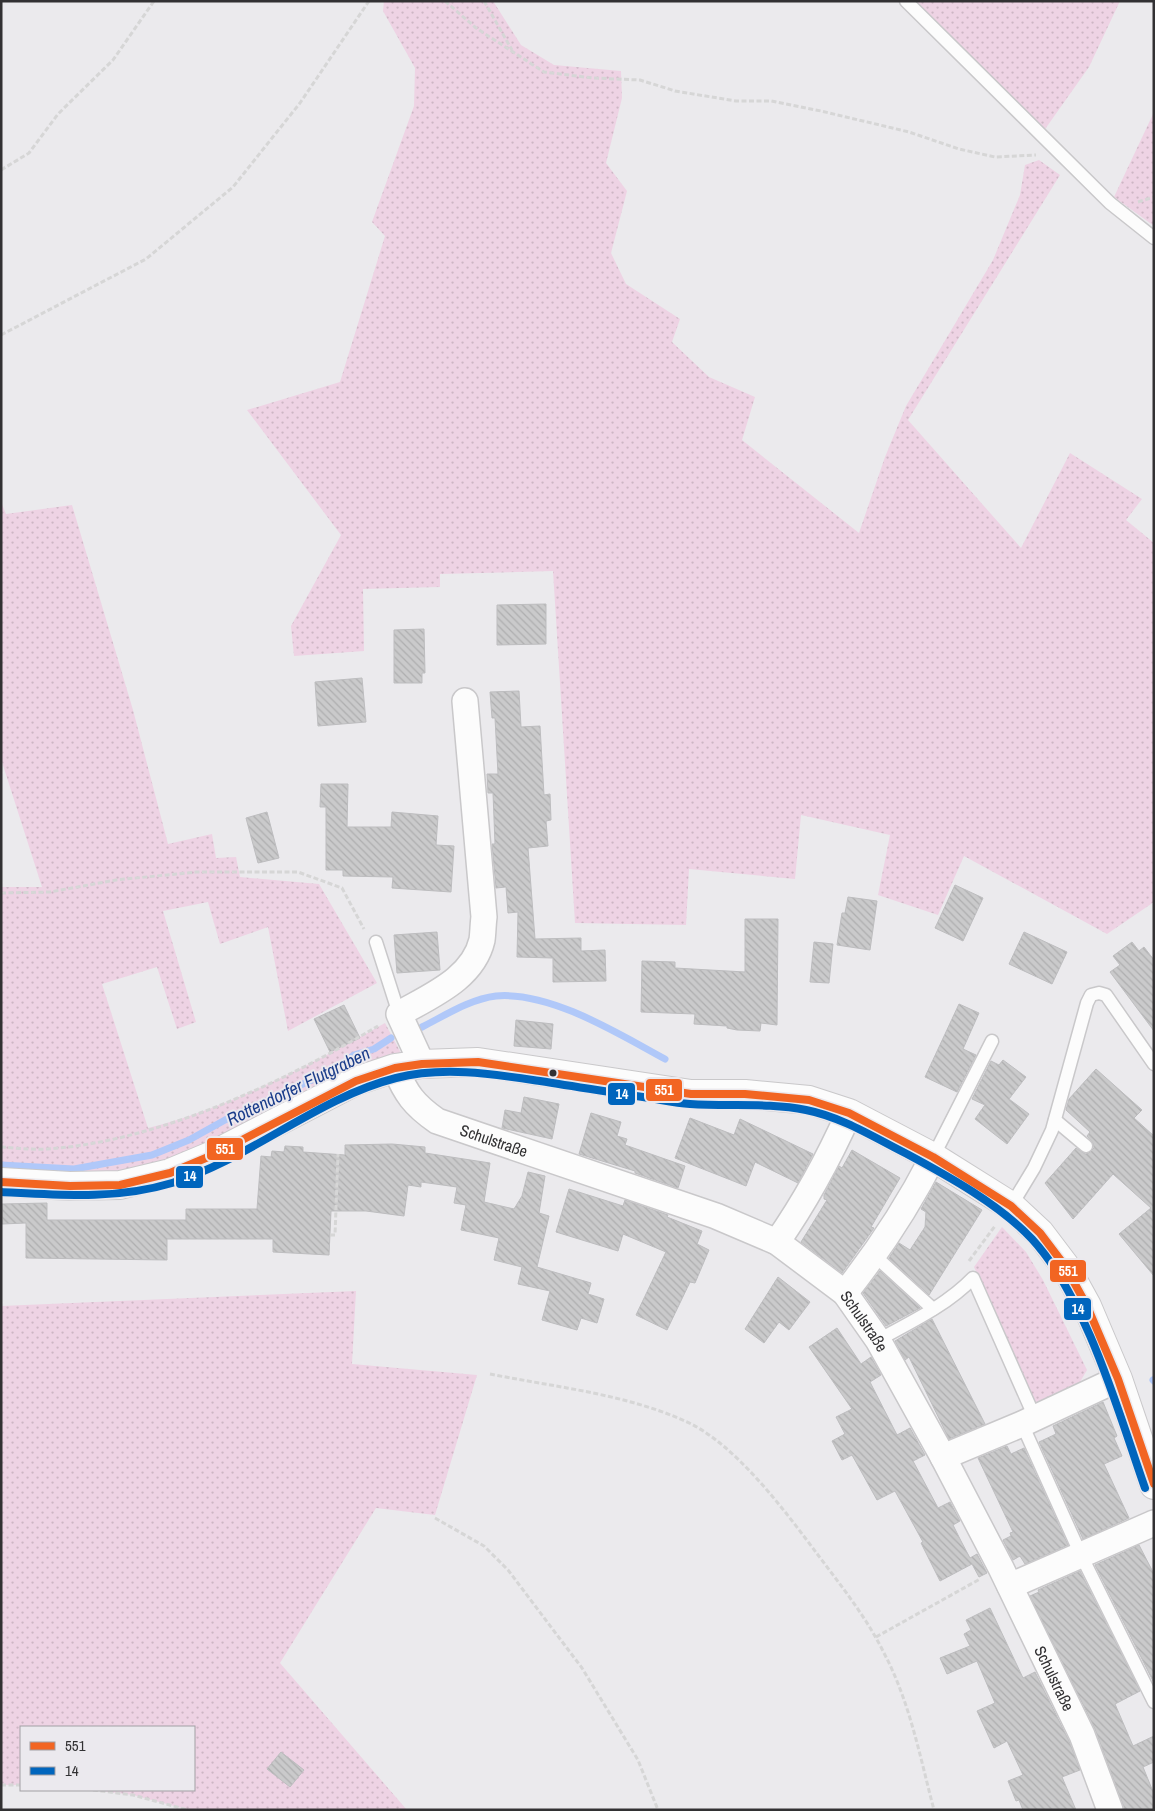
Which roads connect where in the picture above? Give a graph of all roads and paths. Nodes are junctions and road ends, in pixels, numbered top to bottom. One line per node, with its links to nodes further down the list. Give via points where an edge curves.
1 (154, 1): 8 (path, via 113,60 58,114 29,152)
2 (369, 1): 10 (path, via 300,103 233,187 146,259)
3 (445, 1): 6 (path, via 476,28)
4 (484, 1): 6 (path)
5 (906, 1): 7 (lane)
6 (512, 51): 7 (path, via 544,72 640,80 675,91 736,101 771,101 900,130 995,157 1018,158)
7 (1057, 152): 9 (lane, via 1110,203)
8 (1, 170)
9 (1154, 238)
10 (1, 335)
11 (466, 702): 15 (street, via 484,917 481,942 469,967 448,987)
12 (1, 893): 13 (path, via 50,892 116,880 196,872 298,872 342,888)
13 (366, 934)
14 (376, 942): 15 (lane)
15 (400, 1016): 17 (street, Schulstraße); 22 (path, via 325,1058 170,1123 95,1143 46,1149)
16 (992, 1041): 24 (lane)
17 (411, 1061): 19 (street, via 478,1062 691,1094 745,1094 809,1100); 25 (street, via 356,1081 213,1155 170,1173 120,1185); 28 (street, Schulstraße, via 405,1091 418,1108 437,1121 716,1216)
18 (1154, 1064): 20 (lane, via 1106,996 1099,993 1091,995)
19 (849, 1113): 24 (street); 28 (street, via 814,1185)
20 (1055, 1120): 21 (lane); 26 (lane, via 1034,1168)
21 (1086, 1146)
22 (1, 1147)
23 (338, 1154): 27 (path, via 335,1235)
24 (933, 1157): 26 (street); 29 (street, via 914,1195)
25 (1, 1182)
26 (1011, 1206): 34 (street, via 1040,1233 1065,1266 1087,1306)
27 (330, 1235)
28 (777, 1242): 30 (street, Schulstraße)
29 (874, 1256): 30 (street); 31 (lane)
30 (845, 1293): 32 (street, Schulstraße)
31 (933, 1309): 32 (lane); 35 (lane, via 973,1278)
32 (878, 1340): 36 (street, Schulstraße)
33 (490, 1374): 42 (path, via 632,1402 687,1422 727,1449 775,1501 866,1618)
34 (1118, 1379): 35 (street); 37 (street)
35 (1029, 1421): 36 (street); 40 (lane)
36 (943, 1457): 41 (street, Schulstraße)
37 (1154, 1485)
38 (434, 1518): 48 (path, via 484,1546 508,1570 582,1668 638,1760)
39 (1154, 1523): 40 (street)
40 (1081, 1555): 41 (street); 43 (lane)
41 (1005, 1577): 42 (path); 50 (street, Schulstraße, via 1082,1735)
42 (876, 1637): 49 (path, via 908,1711)
43 (1154, 1702)
44 (1, 1785): 45 (path)
45 (20, 1785)
46 (100, 1791): 47 (path)
47 (188, 1810)
48 (658, 1810)
49 (934, 1810)
50 (1110, 1810)

